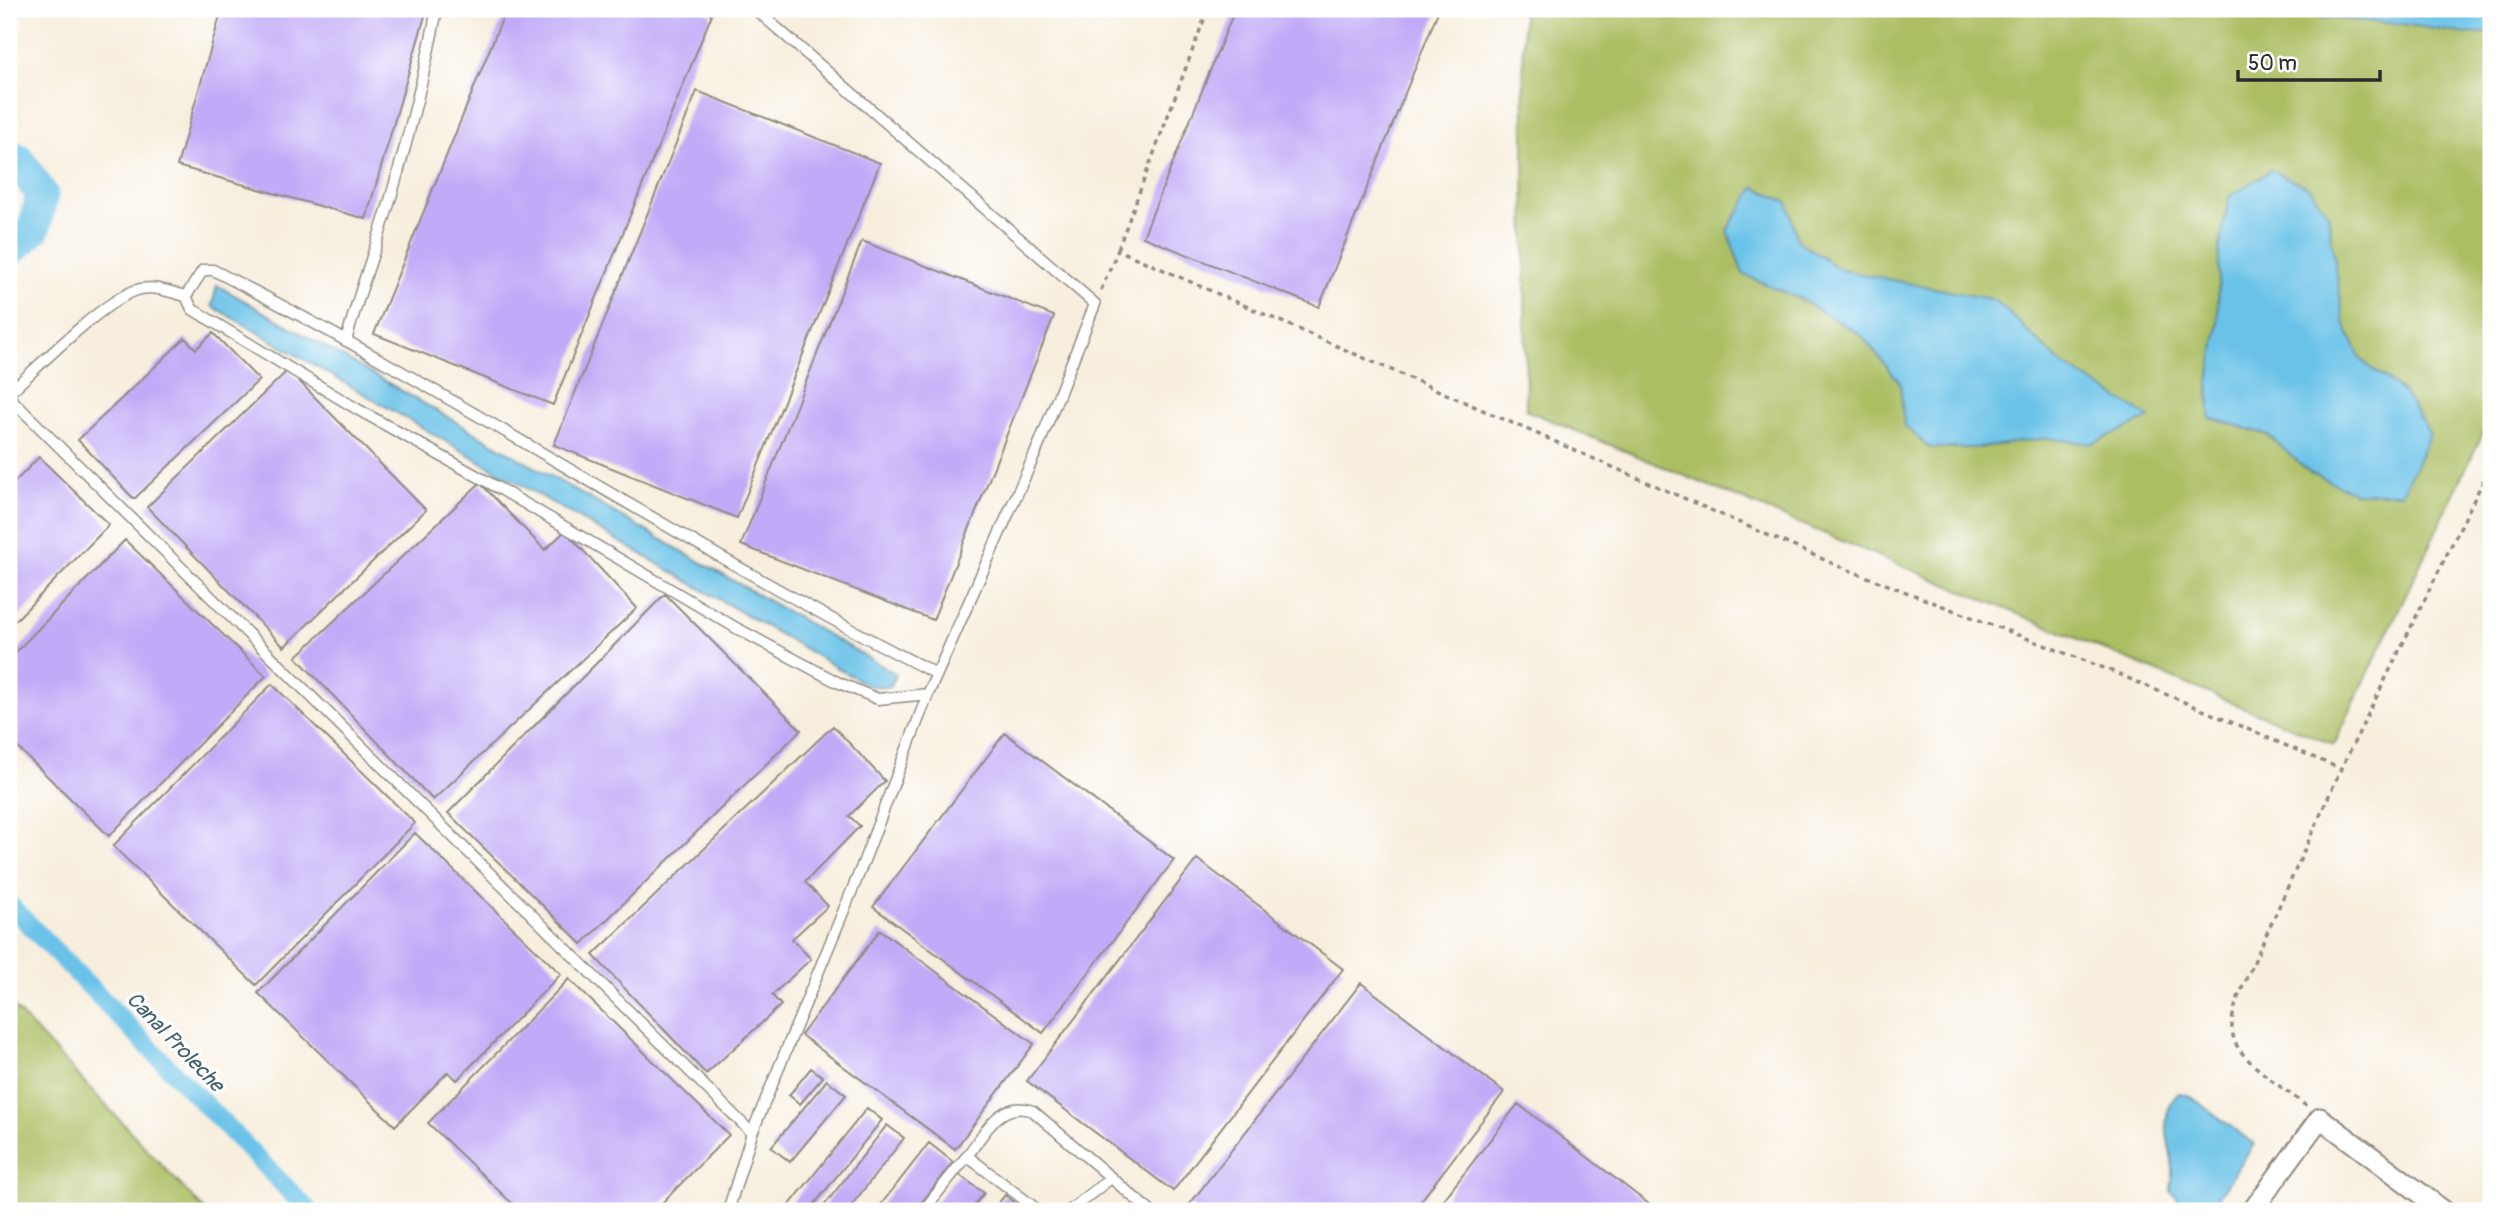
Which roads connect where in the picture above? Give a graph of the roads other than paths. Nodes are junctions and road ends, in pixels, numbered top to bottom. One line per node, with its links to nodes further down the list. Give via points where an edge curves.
1 (438, 9): 4 (lane, via 391,199)
2 (755, 9): 6 (lane, via 1095,304 1038,447)
3 (186, 296): 4 (lane, via 204,270 213,270); 5 (lane, via 155,288 134,291 104,310); 7 (lane, via 192,309 357,409 826,676 878,699)
4 (346, 341): 6 (lane, via 828,619)
5 (9, 395): 8 (lane)
6 (937, 674): 7 (lane)
7 (928, 694): 8 (lane)
8 (752, 1133): 11 (lane)
9 (967, 1156): 10 (lane, via 1005,1109 1019,1106 1033,1111); 12 (lane); 13 (lane)
10 (1111, 1178): 14 (lane); 15 (lane)
11 (728, 1211)
12 (923, 1211)
13 (1039, 1211)
14 (1069, 1211)
15 (1150, 1211)
16 (2252, 1211): 17 (street, via 2320,1118)
17 (2444, 1211)

